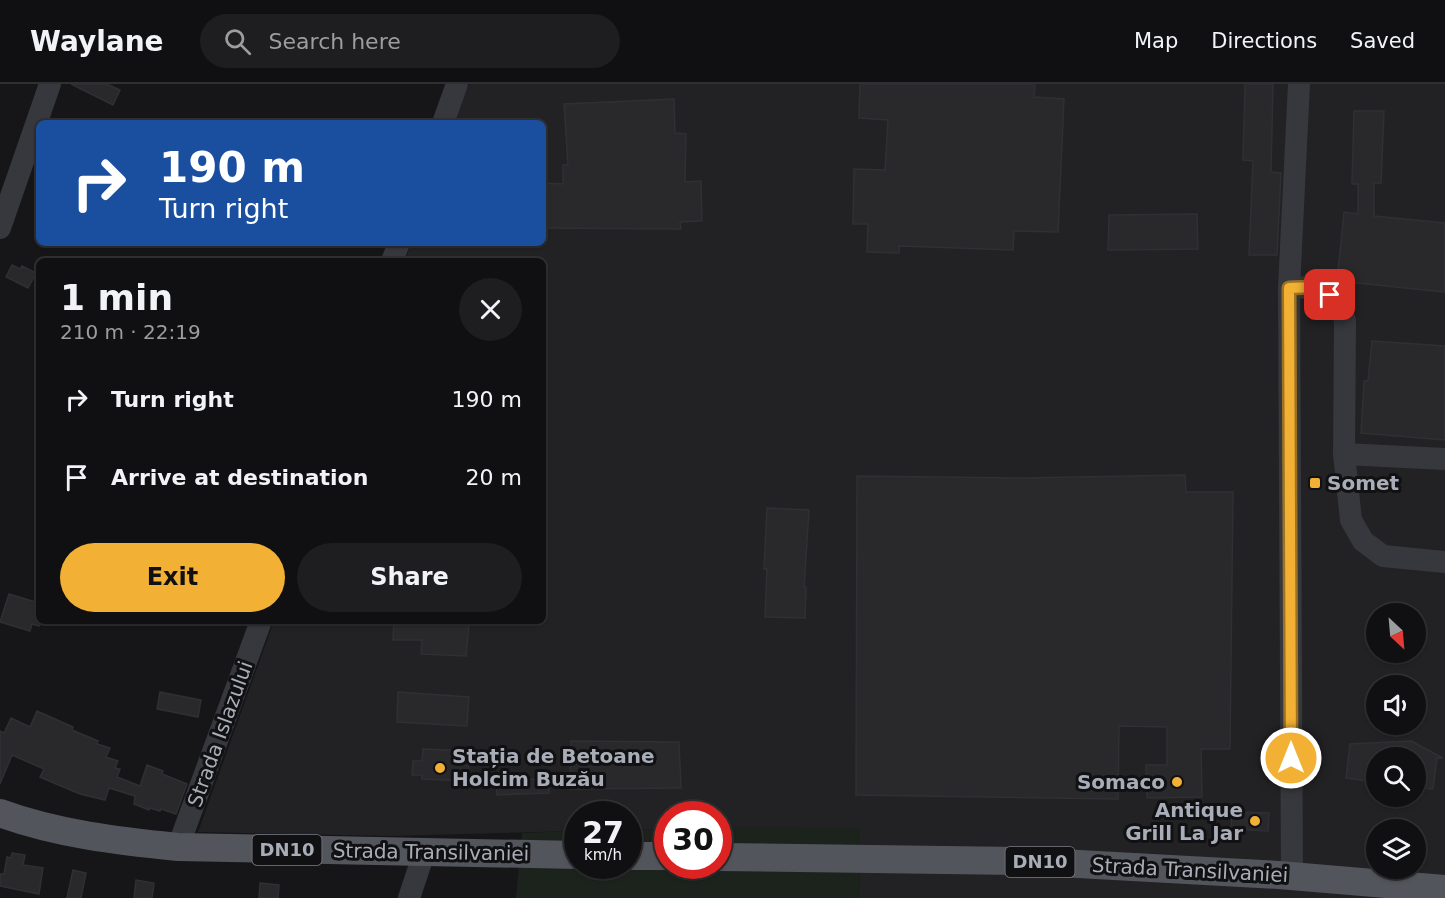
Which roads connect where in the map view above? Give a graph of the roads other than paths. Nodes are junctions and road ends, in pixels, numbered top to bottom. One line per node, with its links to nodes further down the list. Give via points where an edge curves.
1 (50, 84): 4 (street)
2 (457, 84): 5 (street)
3 (1299, 84): 8 (street)
4 (38, 120)
5 (443, 120)
6 (36, 124): 7 (street)
7 (0, 228)
8 (1289, 288): 9 (street, via 1315,287 1330,295 1345,320); 18 (street)
9 (1344, 454): 10 (street); 11 (street, via 1351,520 1363,541 1383,556)
10 (1445, 459)
11 (1445, 562)
12 (260, 624): 14 (street, Strada Islazului)
13 (0, 813): 14 (main road, Strada Transilvaniei / DN10, via 50,828)
14 (178, 847): 15 (main road, Strada Transilvaniei / DN10)
15 (424, 853): 16 (main road, Strada Transilvaniei / DN10); 20 (street)
16 (564, 855)
17 (732, 856): 18 (main road, Strada Transilvaniei / DN10, via 1024,861)
18 (1292, 876): 19 (main road, Strada Transilvaniei / DN10)
19 (1445, 890)
20 (409, 898)

